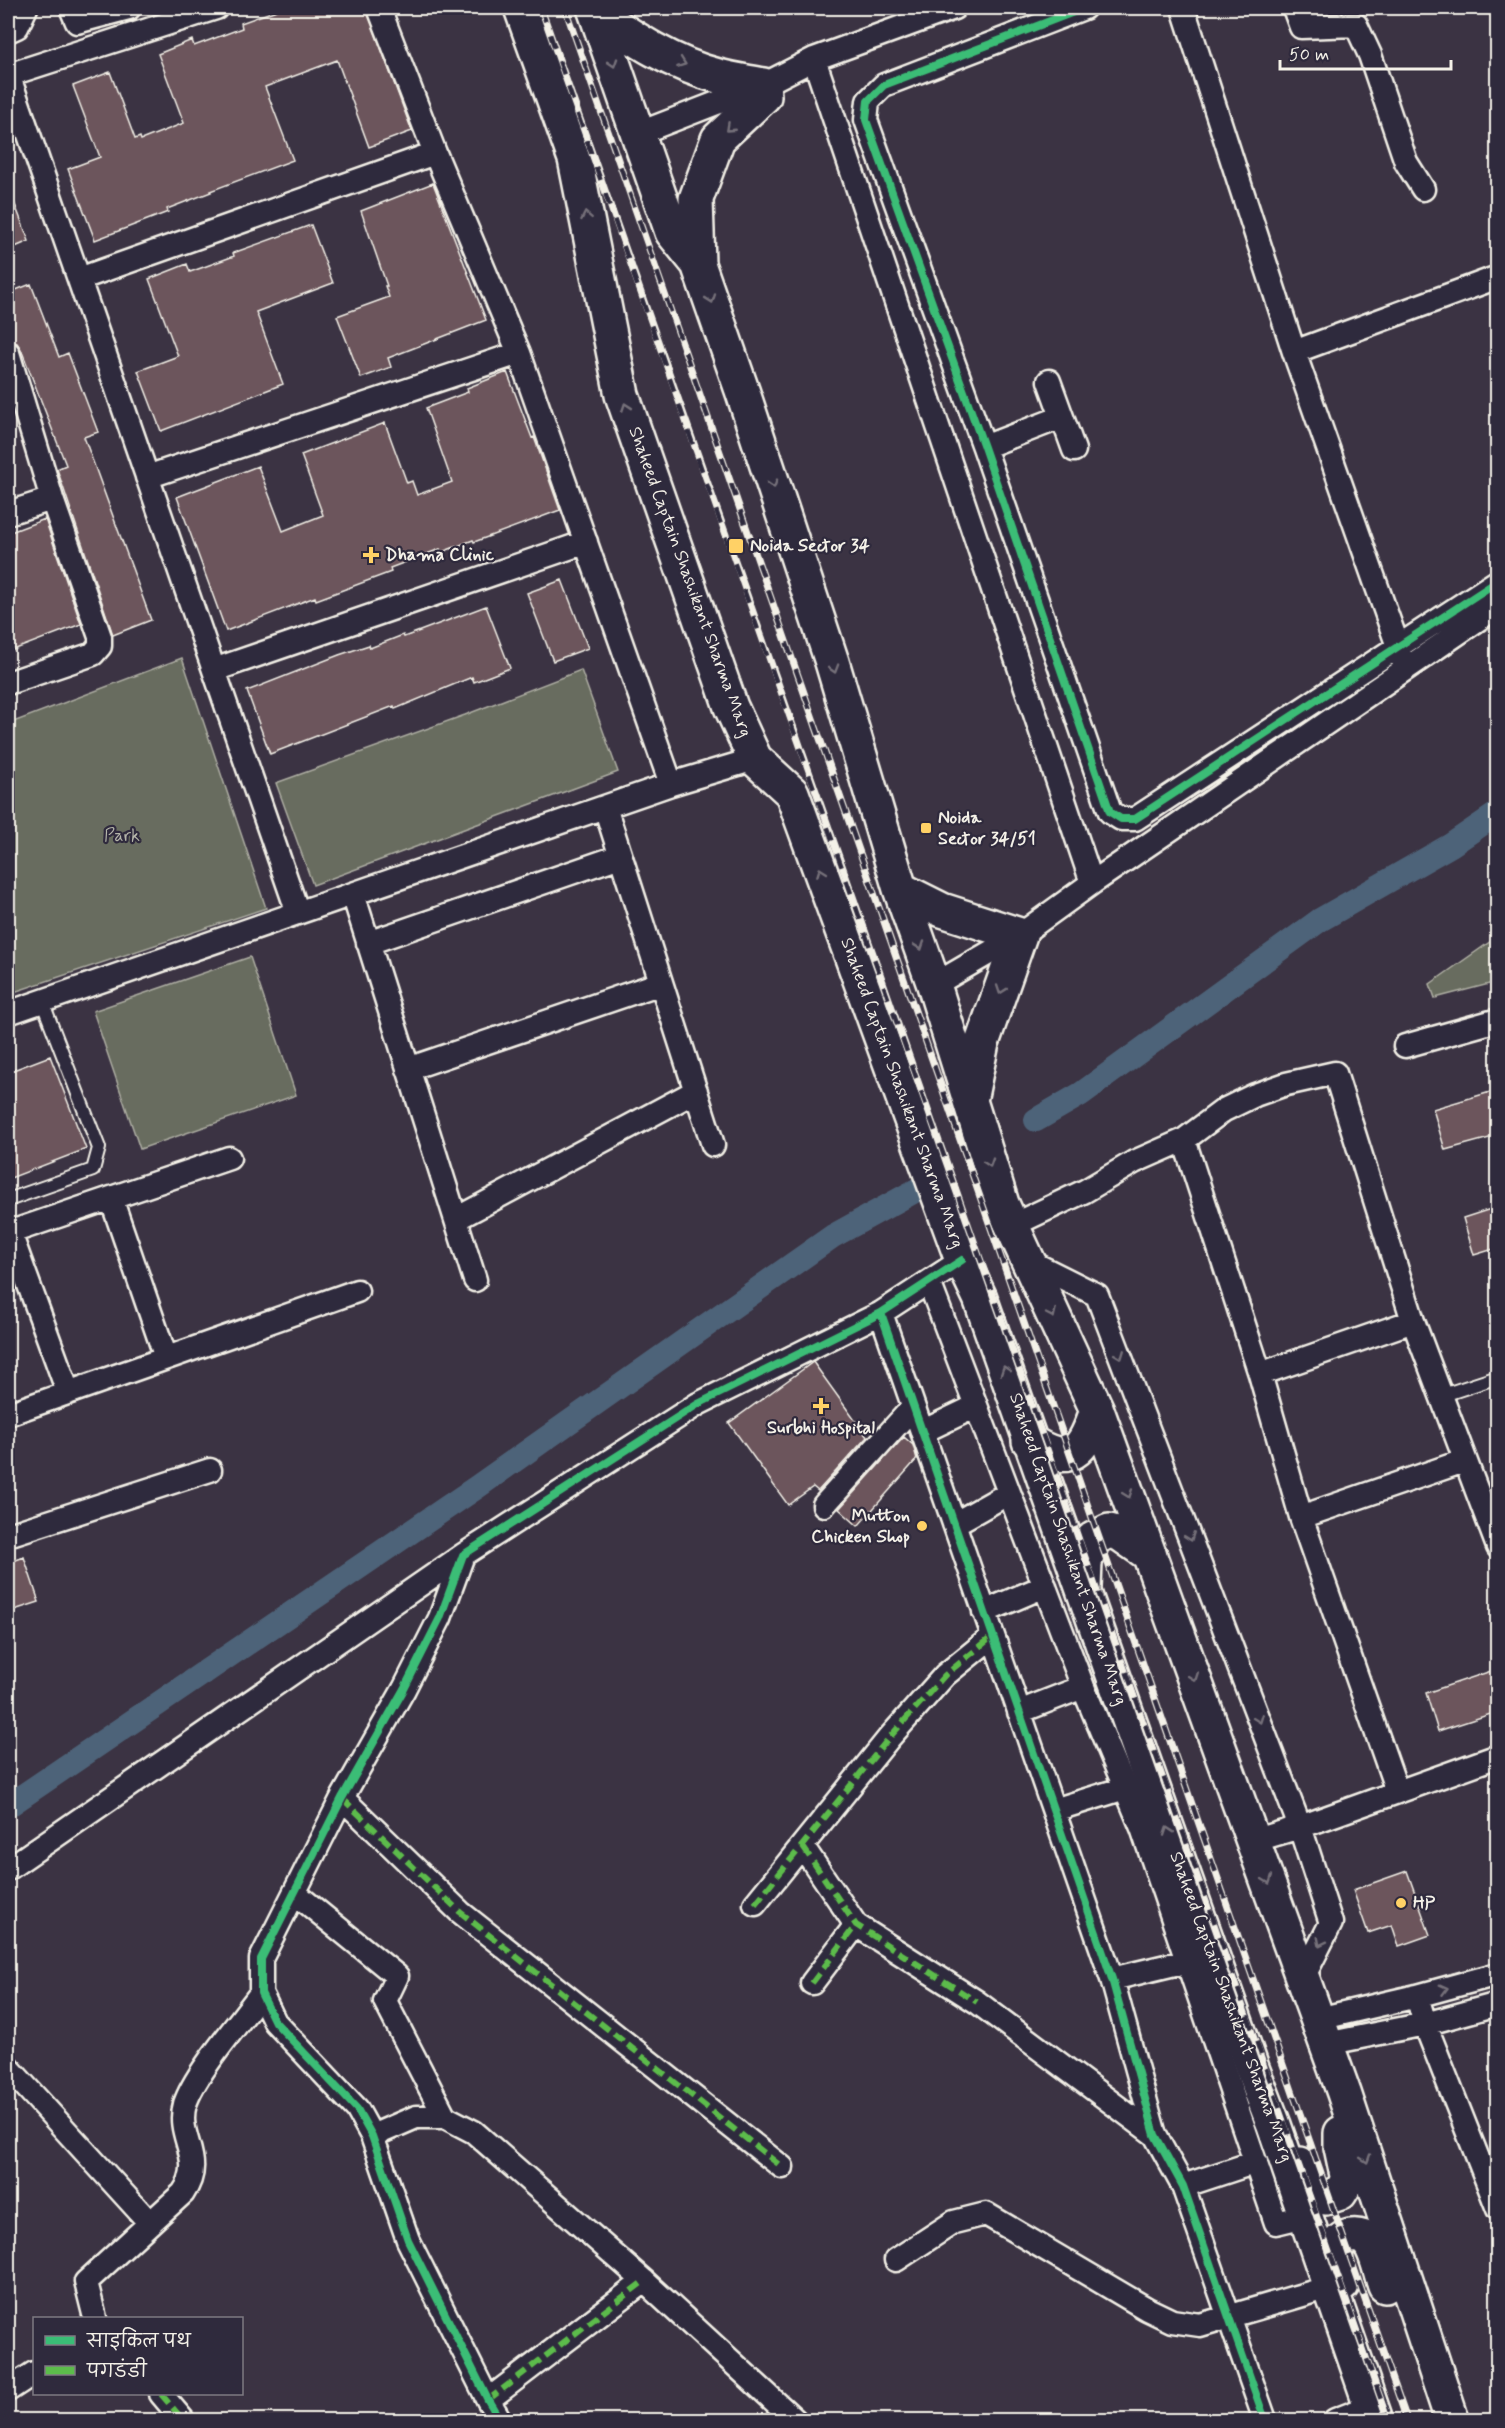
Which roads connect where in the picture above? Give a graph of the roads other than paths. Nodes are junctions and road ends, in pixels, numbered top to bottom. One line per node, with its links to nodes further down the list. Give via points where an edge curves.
1 (26, 8): 12 (street, via 17,27)
2 (70, 8): 3 (street, via 77,22)
3 (129, 8)
4 (216, 8): 14 (street)
5 (379, 8): 17 (street)
6 (521, 8): 39 (main road, Shaheed Captain Shashikant Sharma Marg, one-way to 6, via 731,707 622,395 575,159)
7 (954, 8): 13 (street)
8 (1084, 8): 27 (street, via 884,85 868,101 866,120)
9 (1183, 8): 22 (street)
10 (1294, 8): 18 (street, via 1301,27 1356,25 1406,162)
11 (595, 10): 15 (main road, one-way to 15, via 633,39 674,61 718,76); 16 (main road, one-way to 16)
12 (8, 31)
13 (814, 59): 15 (street); 43 (street)
14 (8, 75): 21 (street)
15 (763, 85): 16 (street); 19 (main road, one-way to 19, via 764,96 718,139 696,199)
16 (637, 134): 19 (main road, via 672,232)
17 (435, 153): 21 (street); 23 (street)
18 (1423, 189)
19 (698, 264): 44 (main road, one-way to 44, via 832,662)
20 (1497, 277): 22 (street)
21 (79, 279): 29 (street)
22 (1294, 352): 35 (street)
23 (519, 353): 29 (street); 32 (street)
24 (8, 354): 30 (street)
25 (1048, 381): 26 (street)
26 (1062, 417): 27 (street); 28 (street)
27 (984, 447): 35 (street, via 1110,812 1121,819 1136,819)
28 (1074, 450)
29 (147, 477): 37 (street)
30 (52, 499): 31 (street); 38 (street, via 100,646 93,654)
31 (8, 513)
32 (586, 542): 37 (street); 40 (street)
33 (1497, 581): 35 (street)
34 (1497, 606): 36 (street)
35 (1397, 647): 36 (street)
36 (1406, 669): 43 (street)
37 (214, 670): 46 (street)
38 (8, 683)
39 (755, 759): 40 (street); 66 (main road, Shaheed Captain Shashikant Sharma Marg, one-way to 39, via 792,793)
40 (671, 784): 41 (street)
41 (605, 807): 42 (street); 45 (street)
42 (620, 856): 48 (street); 49 (street)
43 (1092, 883): 47 (street)
44 (900, 890): 47 (main road, via 942,910); 50 (main road, one-way to 50)
45 (353, 894): 46 (street); 48 (street)
46 (298, 913): 51 (street)
47 (1020, 935): 50 (street); 57 (main road, one-way to 57, via 982,1043)
48 (368, 943): 55 (street)
49 (661, 983): 55 (street); 56 (street)
50 (933, 985): 57 (main road)
51 (42, 1001): 52 (street); 62 (lane, via 99,1148 93,1170)
52 (8, 1013)
53 (1497, 1020): 54 (street)
54 (1405, 1046)
55 (408, 1069): 64 (street)
56 (696, 1091): 59 (street); 64 (street)
57 (973, 1110): 63 (main road, one-way to 63)
58 (1184, 1140): 63 (street, via 1134,1162 1085,1191); 72 (street, via 1224,1110 1255,1095 1335,1073); 74 (street)
59 (713, 1145)
60 (229, 1158): 61 (street)
61 (111, 1198): 65 (street); 73 (street)
62 (8, 1200)
63 (1007, 1215): 67 (main road)
64 (456, 1219): 68 (street)
65 (9, 1233): 76 (street)
66 (962, 1260): 69 (street); 83 (main road, Shaheed Captain Shashikant Sharma Marg, one-way to 66, via 980,1298)
67 (1027, 1260): 80 (main road, one-way to 80); 105 (street, one-way to 105, via 1097,1295)
68 (476, 1280)
69 (929, 1281): 71 (street); 78 (street)
70 (357, 1291): 73 (street)
71 (881, 1313): 79 (street); 92 (street, via 698,1404)
72 (1413, 1321): 74 (street); 77 (street)
73 (166, 1358): 76 (street)
74 (1260, 1374): 88 (street)
75 (1497, 1377): 77 (lane)
76 (68, 1392): 81 (street)
77 (1440, 1396): 84 (street)
78 (976, 1406): 82 (street); 86 (street)
79 (913, 1407): 82 (street); 87 (street)
80 (1097, 1410): 83 (main road, via 1090,1432 1073,1453 1048,1453); 93 (main road, one-way to 93)
81 (8, 1414)
82 (922, 1432): 89 (street)
83 (1029, 1441): 95 (main road, Shaheed Captain Shashikant Sharma Marg)
84 (1464, 1461): 88 (street); 91 (street)
85 (210, 1470): 90 (street)
86 (1009, 1493): 89 (street); 94 (street)
87 (824, 1505)
88 (1301, 1517): 102 (street)
89 (954, 1524): 96 (street)
90 (8, 1535)
91 (1497, 1547)
92 (463, 1555): 103 (street, via 440,1618); 108 (street)
93 (1150, 1555): 95 (main road, via 1119,1534 1108,1531 1093,1539 1085,1562); 106 (main road, one-way to 106)
94 (1045, 1586): 96 (street); 98 (street)
95 (1084, 1592): 125 (main road, Shaheed Captain Shashikant Sharma Marg, one-way to 95)
96 (984, 1612): 97 (street)
97 (993, 1636): 99 (street); 107 (street, via 945,1674)
98 (1083, 1687): 99 (street); 101 (street)
99 (1019, 1712): 104 (street)
100 (1497, 1756): 102 (street)
101 (1125, 1788): 104 (street); 112 (street)
102 (1397, 1791): 105 (street)
103 (342, 1798): 109 (street); 129 (street, via 460,1912)
104 (1054, 1810): 114 (street)
105 (1300, 1827): 106 (street); 115 (street, one-way to 115, via 1330,1923)
106 (1253, 1841): 115 (main road, one-way to 115)
107 (803, 1847): 110 (street); 111 (street)
108 (8, 1869)
109 (295, 1893): 117 (street, via 261,1959); 124 (street, via 398,1976 385,2001)
110 (755, 1904)
111 (856, 1924): 116 (street); 126 (street, via 977,2002)
112 (1187, 1961): 114 (street); 128 (street)
113 (1497, 1974): 118 (street, one-way to 113)
114 (1112, 1978): 126 (street)
115 (1303, 1978): 121 (main road)
116 (812, 1983)
117 (261, 1994): 127 (street, via 275,2022 357,2109); 133 (street, via 195,2083 184,2106 192,2180)
118 (1417, 1996): 120 (street); 121 (street)
119 (1497, 2004): 120 (street)
120 (1425, 2024): 121 (street); 131 (street)
121 (1322, 2031): 123 (main road)
122 (8, 2067): 133 (street)
123 (1344, 2093): 125 (main road, via 1341,2148 1348,2180 1333,2197 1311,2192 1298,2158); 139 (main road, one-way to 139)
124 (445, 2117): 127 (street, via 416,2117); 135 (street, via 474,2132)
125 (1274, 2125): 132 (main road, Shaheed Captain Shashikant Sharma Marg)
126 (1155, 2135): 130 (street)
127 (372, 2136): 143 (street, via 408,2240)
128 (1256, 2162): 130 (street); 132 (street, via 1276,2223)
129 (782, 2167)
130 (1184, 2186): 138 (street)
131 (1497, 2209)
132 (1305, 2216): 136 (main road, Shaheed Captain Shashikant Sharma Marg)
133 (150, 2223): 137 (street, via 86,2283)
134 (896, 2260): 138 (street, via 954,2222 986,2214 1172,2321 1200,2325)
135 (644, 2281): 143 (street); 147 (street)
136 (1330, 2288): 138 (street); 144 (main road, Shaheed Captain Shashikant Sharma Marg)
137 (94, 2317)
138 (1229, 2318): 148 (street)
139 (1436, 2373): 144 (main road, via 1409,2347 1398,2326 1373,2250 1362,2237 1346,2237 1339,2242 1335,2258); 150 (main road)
140 (33, 2374): 141 (street)
141 (8, 2390)
142 (162, 2395): 145 (street)
143 (488, 2400): 146 (street)
144 (1371, 2405): 149 (street)
145 (183, 2421)
146 (500, 2421)
147 (795, 2421)
148 (1265, 2421)
149 (1335, 2421)
150 (1452, 2421)

